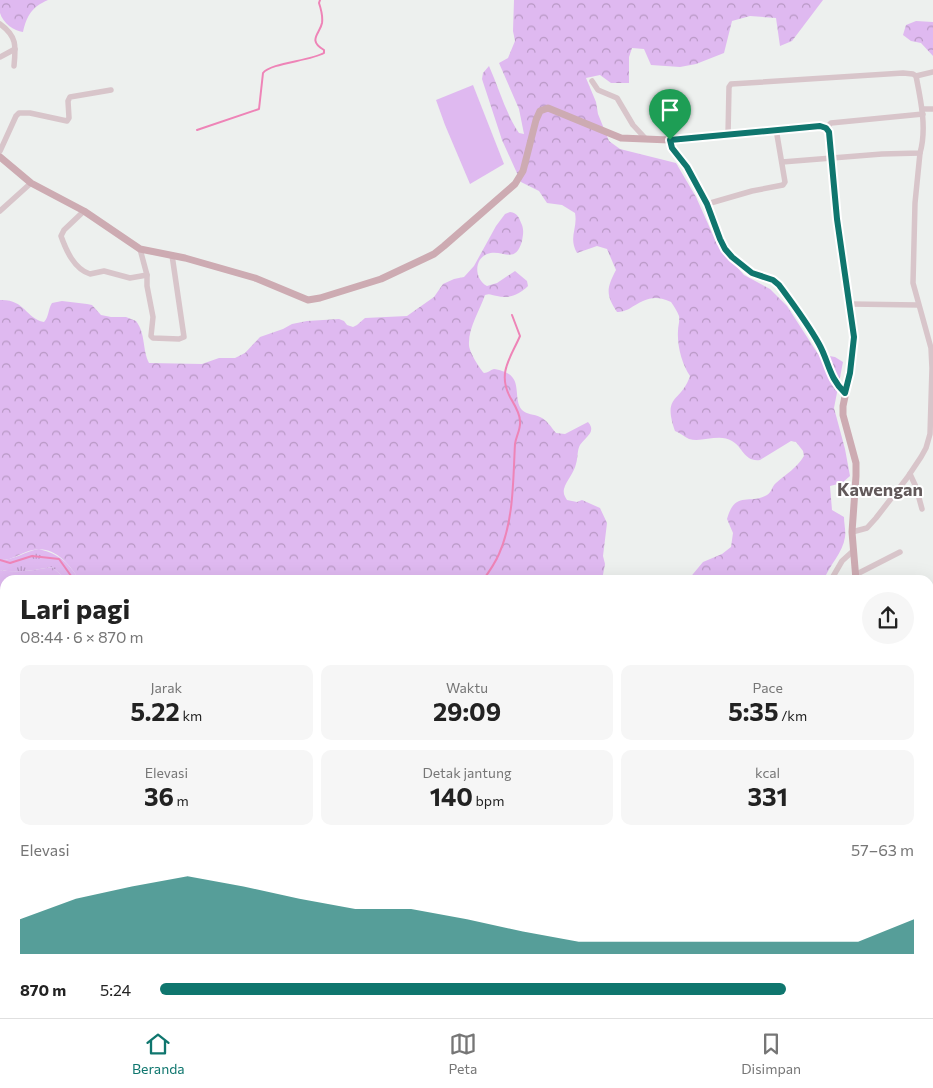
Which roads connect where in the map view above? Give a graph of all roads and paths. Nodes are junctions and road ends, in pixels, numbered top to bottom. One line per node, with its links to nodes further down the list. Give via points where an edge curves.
1 (0, 24): 2 (street, via 12,34)
2 (15, 48): 3 (street); 4 (street)
3 (0, 57)
4 (14, 66)
5 (933, 72): 6 (street)
6 (916, 76): 10 (street); 13 (street, via 893,74 732,84 729,87)
7 (592, 81): 14 (street, via 598,90 617,98 633,125)
8 (111, 90): 16 (street, via 70,97 70,118 67,121 19,113)
9 (933, 109): 10 (street)
10 (922, 112): 11 (street, via 831,123); 17 (street)
11 (826, 128): 12 (main road); 19 (main road)
12 (776, 129): 13 (main road); 20 (street)
13 (728, 135): 15 (main road)
14 (646, 139): 15 (main road); 26 (main road, via 619,138 544,108 536,120 523,170 515,184 444,246 381,279 320,298 308,300 255,278)
15 (670, 140): 22 (street)
16 (0, 151)
17 (920, 153): 19 (street); 29 (street, via 913,267)
18 (0, 156): 21 (main road)
19 (832, 158): 20 (street); 28 (main road, via 837,219)
20 (782, 162): 22 (street, via 785,182 782,186)
21 (31, 183): 23 (street); 24 (main road)
22 (707, 204): 30 (street, via 725,249 752,273 779,285 819,343 832,378)
23 (0, 211)
24 (84, 211): 25 (main road); 27 (street, via 61,236 78,267 90,274 104,271 130,278)
25 (140, 249): 26 (main road); 27 (street)
26 (172, 255): 27 (street, via 184,337 152,338 153,317)
27 (147, 275)
28 (850, 304): 29 (street); 30 (main road, via 854,346)
29 (918, 305): 31 (street, via 931,348 930,434 926,448)
30 (845, 393): 33 (main road, via 843,415 856,463)
31 (910, 474): 32 (street); 33 (street, via 870,525)
32 (922, 509)
33 (852, 532): 34 (main road)
34 (853, 551): 36 (street); 37 (main road)
35 (900, 552): 38 (street)
36 (834, 575)
37 (856, 575)
38 (861, 575)

